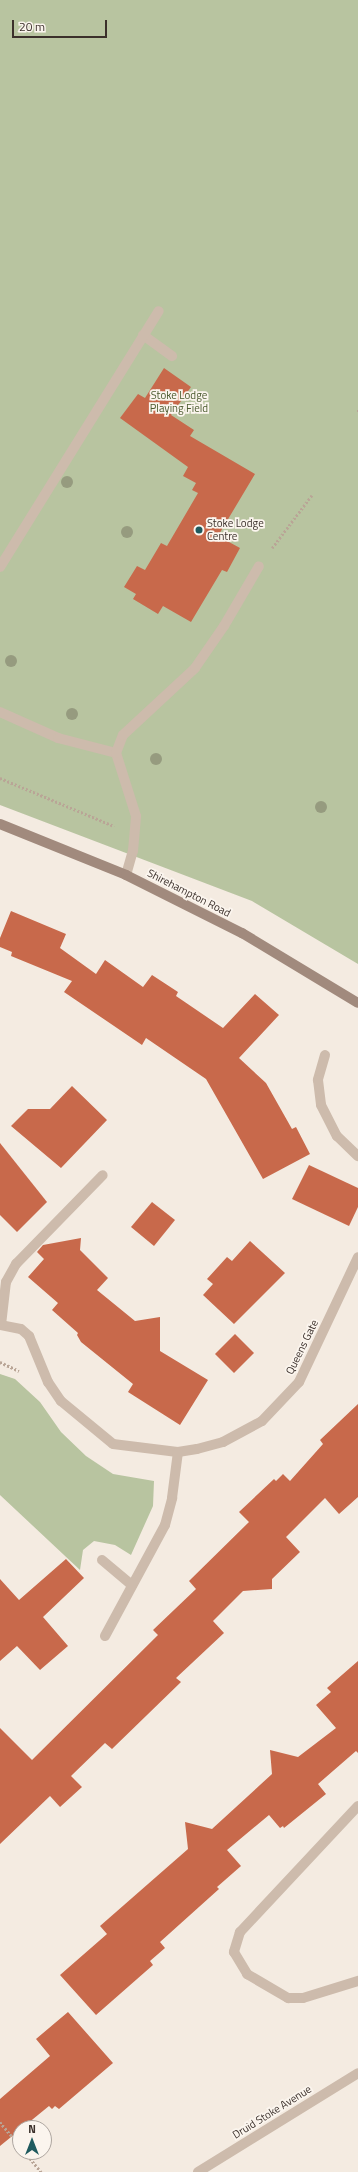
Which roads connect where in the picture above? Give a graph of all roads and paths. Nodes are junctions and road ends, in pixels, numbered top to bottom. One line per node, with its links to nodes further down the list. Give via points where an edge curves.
1 (159, 311): 2 (street)
2 (143, 335): 3 (street); 6 (street)
3 (172, 356)
4 (312, 495): 5 (path)
5 (259, 566): 8 (street, via 224,626 195,668 134,722 123,735)
6 (0, 567)
7 (0, 712): 8 (street, via 58,738)
8 (116, 753): 11 (street, via 136,816)
9 (0, 778): 11 (path)
10 (0, 824): 12 (main road, Shirehampton Road)
11 (134, 834): 12 (street)
12 (126, 875): 13 (main road, Shirehampton Road, via 242,933)
13 (358, 1003)
14 (325, 1055): 15 (street, via 318,1080 321,1105 337,1136)
15 (358, 1156)
16 (103, 1175): 18 (street, Queens Gate, via 16,1264 6,1282)
17 (358, 1257): 19 (street, Queens Gate, via 299,1382 262,1421 223,1442)
18 (1, 1325): 19 (street, Queens Gate, via 21,1329 28,1336 48,1382 61,1401 113,1444)
19 (178, 1452): 21 (street, via 172,1498 165,1525)
20 (102, 1560): 21 (street)
21 (132, 1585): 22 (street)
22 (105, 1636)
23 (358, 1806): 24 (street, via 240,1932 234,1952 247,1974 288,1998 303,1998)
24 (358, 1981)
25 (358, 2073): 30 (street, Druid Stoke Avenue)
26 (0, 2122): 27 (path)
27 (12, 2136)
28 (31, 2160): 29 (path)
29 (41, 2172)
30 (198, 2172)

